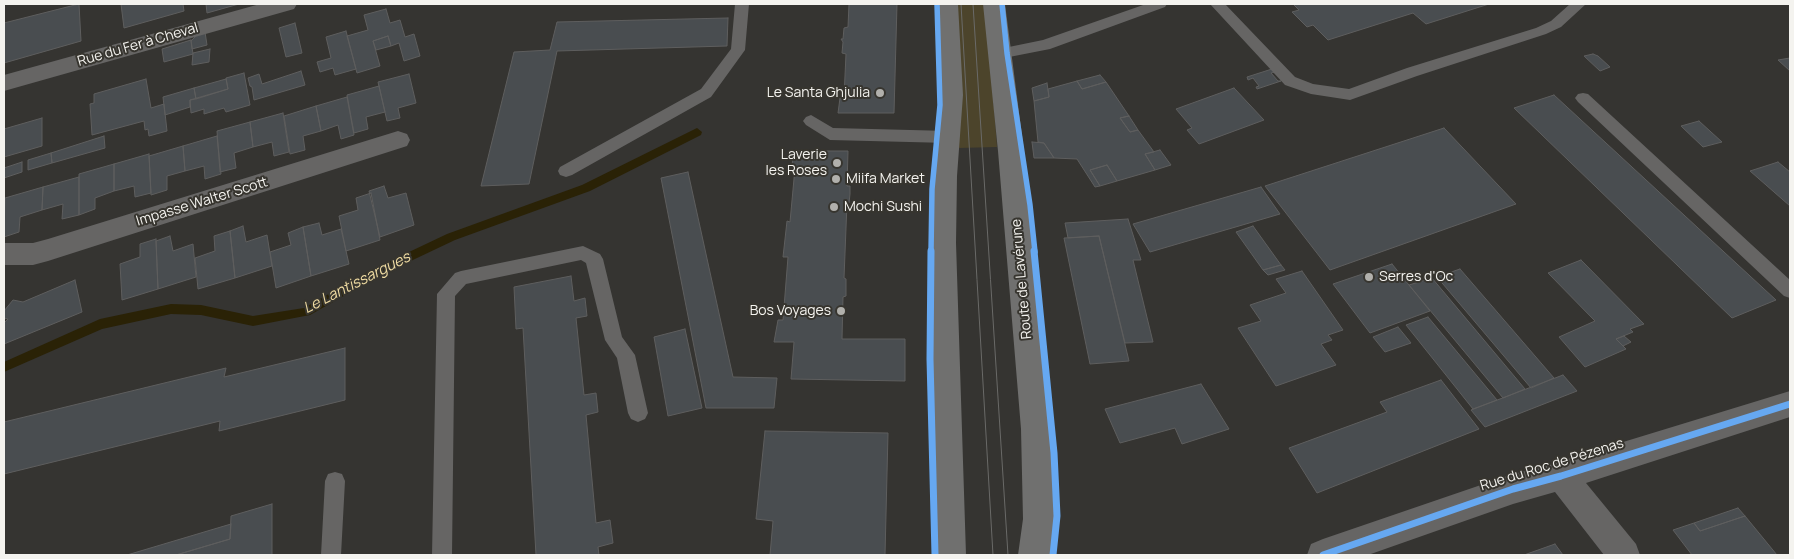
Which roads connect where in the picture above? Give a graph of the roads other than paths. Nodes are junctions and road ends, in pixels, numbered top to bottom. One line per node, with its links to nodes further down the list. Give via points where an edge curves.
1 (742, 4): 14 (lane, via 738,50 706,93)
2 (947, 4): 12 (street, via 951,95)
3 (994, 4): 8 (street, Route de Lavérune)
4 (1160, 4): 8 (lane, via 1045,45)
5 (1217, 4): 6 (lane, via 1290,81 1311,89 1350,95 1541,31 1556,24)
6 (1580, 4)
7 (277, 5): 9 (street, Rue du Fer à Cheval)
8 (999, 54): 24 (street, Route de Lavérune, via 1036,429 1039,519)
9 (4, 83)
10 (1583, 98): 16 (lane)
11 (811, 121): 12 (lane, via 830,134)
12 (949, 137): 23 (street, via 944,176 944,243)
13 (398, 140): 15 (street, Impasse Walter Scott, via 48,250 33,254)
14 (566, 171)
15 (4, 254)
16 (1790, 290)
17 (1790, 404): 19 (street, Rue du Roc de Pézenas)
18 (638, 413): 22 (lane, via 626,355 614,340 594,259 583,253 461,278 446,294)
19 (1561, 476): 25 (street, Rue du Roc de Pézenas, via 1513,489); 26 (street)
20 (335, 481): 21 (lane)
21 (331, 555)
22 (442, 555)
23 (950, 555)
24 (1034, 555)
25 (1323, 555)
26 (1624, 555)

